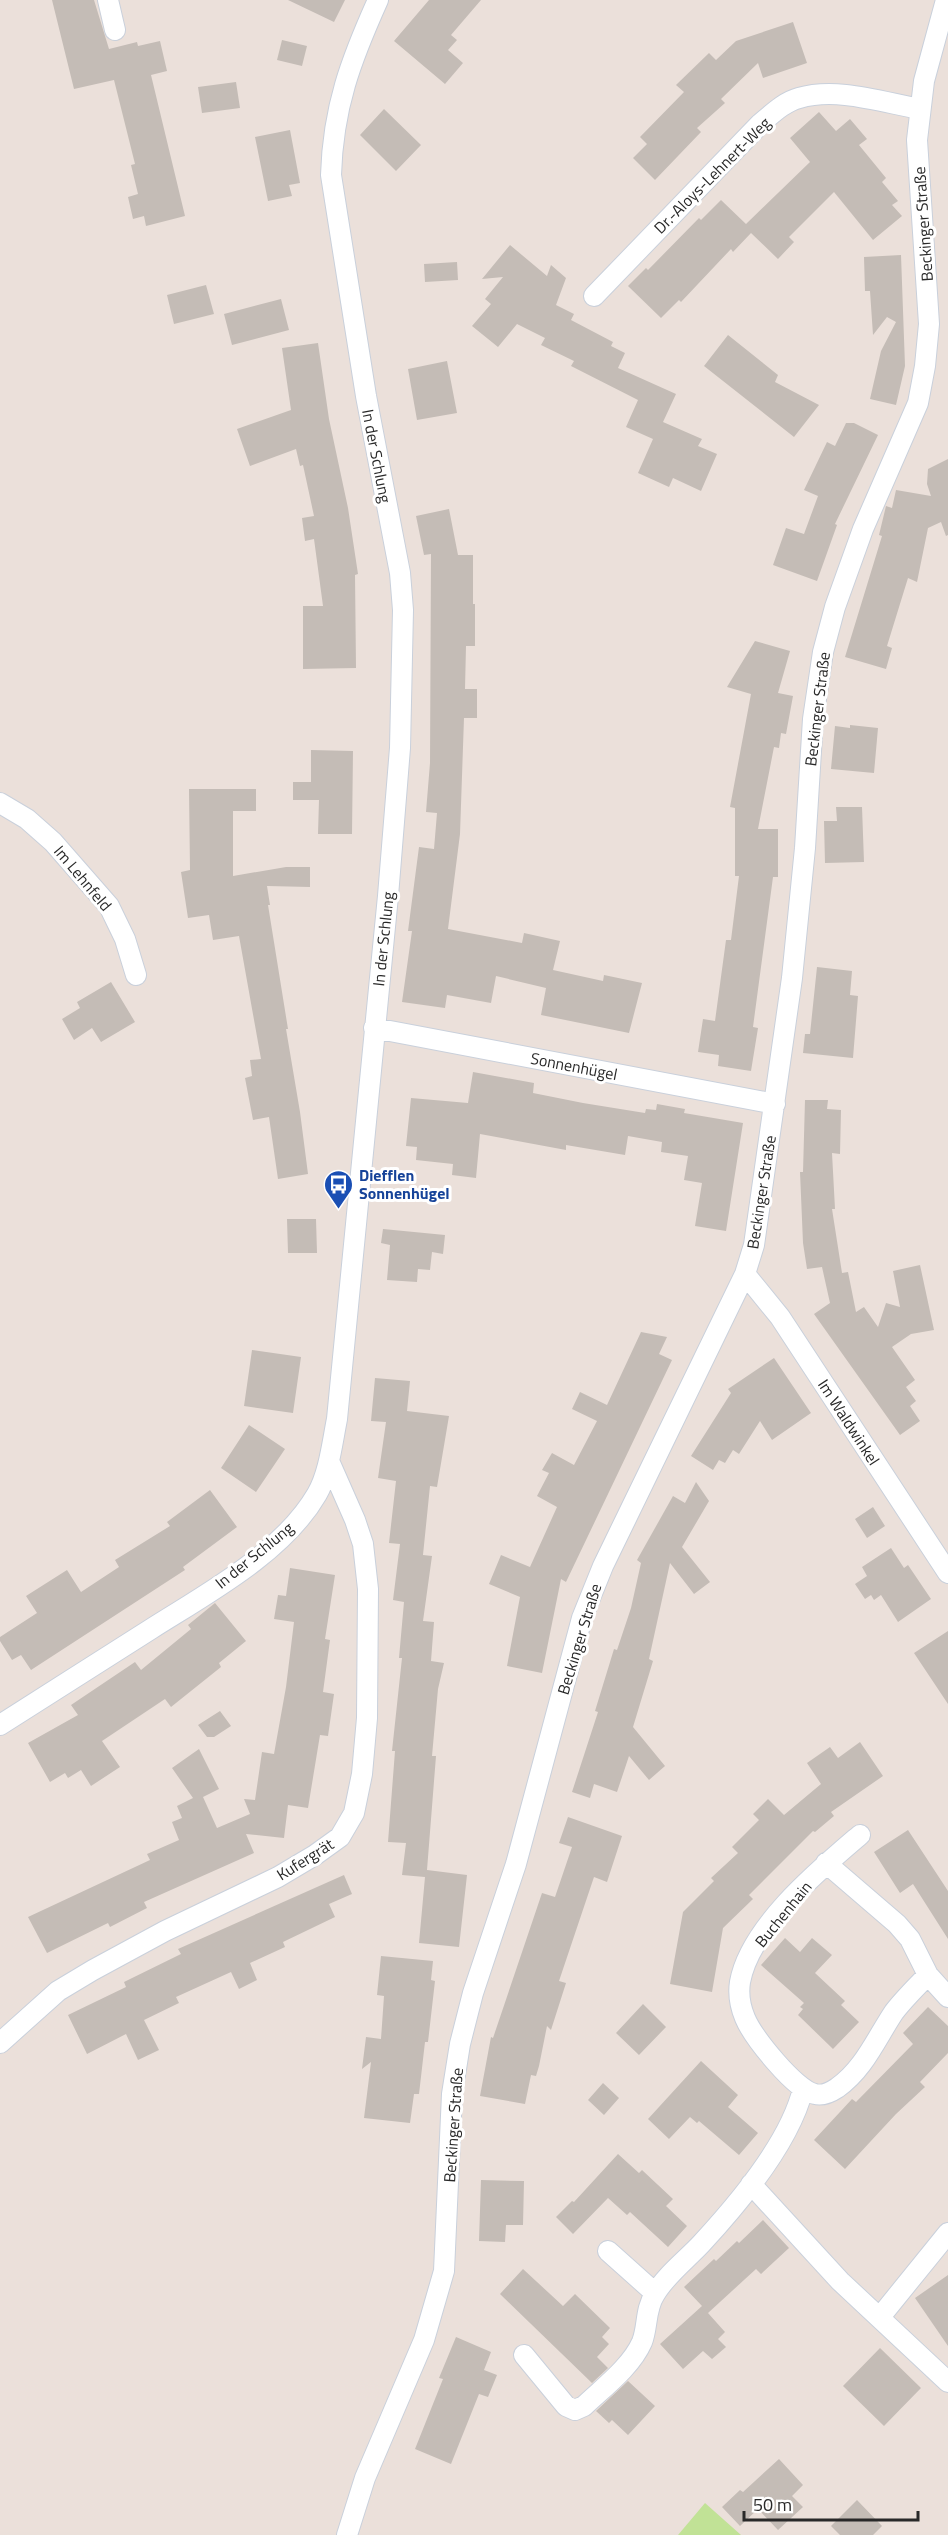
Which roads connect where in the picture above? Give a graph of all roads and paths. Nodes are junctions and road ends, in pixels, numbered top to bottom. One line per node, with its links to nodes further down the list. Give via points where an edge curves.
1 (108, 0): 4 (street)
2 (378, 0): 9 (street, In der Schlung, via 353,56 339,101 331,175 366,396 400,573 403,610 400,748)
3 (946, 0): 5 (street, Beckinger Straße)
4 (115, 30)
5 (920, 109): 6 (street, Dr.-Aloys-Lehnert-Weg, via 821,94 797,98 782,106); 10 (street, Beckinger Straße, via 917,140 928,324 925,366 918,403 864,529 823,652 813,719 792,978)
6 (594, 296)
7 (0, 803): 8 (street, Im Lehnfeld, via 27,819 53,842 109,906)
8 (136, 975)
9 (374, 1028): 10 (street, Sonnenhügel); 12 (street, In der Schlung, via 338,1408)
10 (775, 1104): 11 (street, Beckinger Straße, via 761,1206)
11 (745, 1274): 13 (street, Im Waldwinkel, via 780,1317); 28 (street, Beckinger Straße, via 603,1566 582,1618 516,1864 460,2044 452,2094 444,2271 424,2340 365,2478)
12 (328, 1461): 14 (street, In der Schlung, via 317,1493 300,1518 273,1545 191,1604); 19 (street, Kufergrät, via 356,1520 368,1589 367,1718 354,1813 340,1837 315,1855 93,1970 58,1991)
13 (948, 1573)
14 (0, 1725)
15 (860, 1836): 16 (street, Buchenhain)
16 (826, 1863): 17 (street, via 897,1924); 20 (street, Buchenhain, via 791,1898 759,1939 740,1981 739,2001 745,2020)
17 (928, 1976): 18 (street); 20 (street, via 894,2013 860,2067 837,2088 825,2094)
18 (948, 1997)
19 (0, 2043)
20 (803, 2089): 21 (street, via 790,2126)
21 (751, 2184): 24 (street); 25 (street, via 840,2281)
22 (948, 2233): 25 (street)
23 (608, 2251): 24 (street)
24 (655, 2293): 26 (street, via 636,2354 576,2410 566,2406)
25 (880, 2317): 27 (street)
26 (524, 2355)
27 (948, 2382)
28 (346, 2535)

